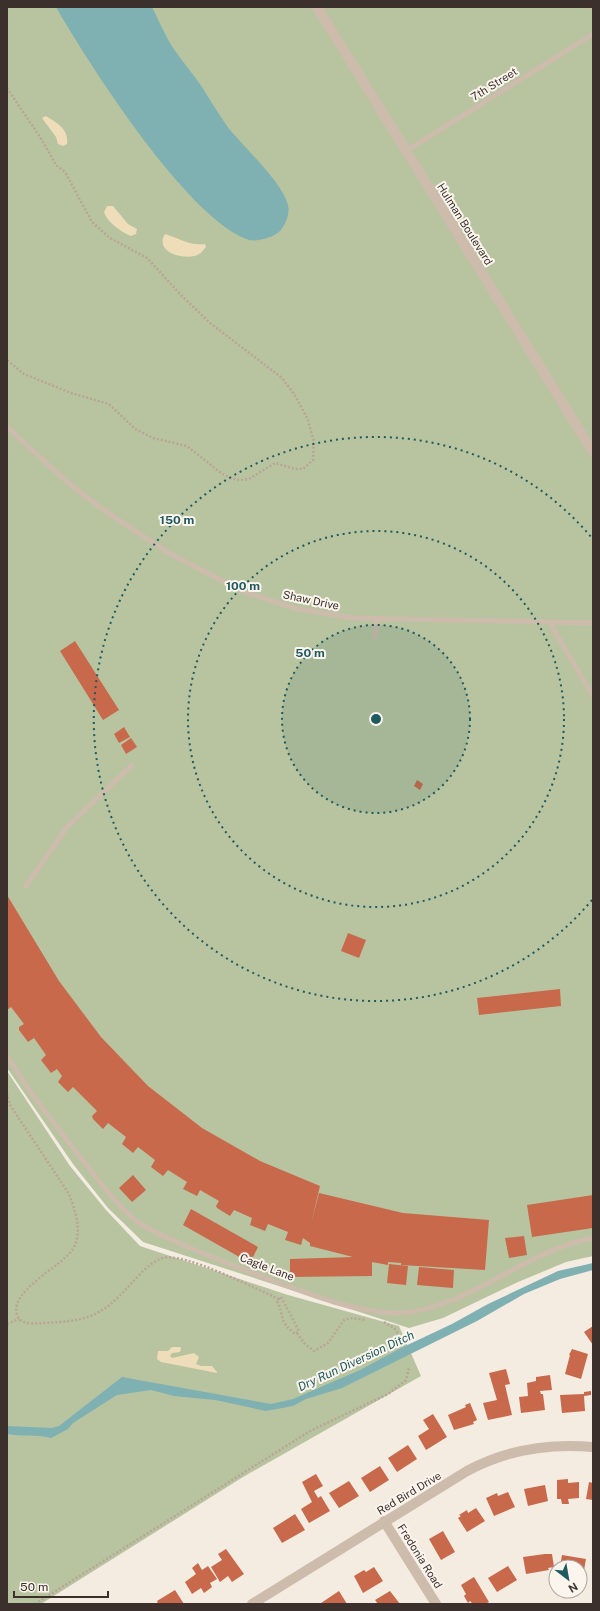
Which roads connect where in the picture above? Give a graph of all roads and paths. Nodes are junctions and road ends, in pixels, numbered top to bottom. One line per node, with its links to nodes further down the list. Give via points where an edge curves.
1 (317, 7): 4 (street, Hulman Boulevard)
2 (593, 34): 4 (lane, 7th Street)
3 (7, 88): 5 (path, via 56,165 65,172 92,222 110,238 147,258 210,323 282,378 308,420 314,442 313,460 303,469 275,463 249,479 230,478 187,446 152,438 135,429 109,404 71,393 24,374)
4 (406, 151): 7 (street, Hulman Boulevard)
5 (7, 360)
6 (7, 427): 8 (lane, Shaw Drive, via 66,481 98,506 168,552 242,591 294,608)
7 (593, 452)
8 (377, 619): 9 (lane, Shaw Drive); 11 (lane)
9 (549, 622): 10 (lane, Shaw Drive); 12 (lane)
10 (593, 623)
11 (375, 637)
12 (593, 696)
13 (132, 765): 14 (lane, via 68,827)
14 (26, 886)
15 (7, 1056): 17 (lane, Cagle Lane, via 98,1180 128,1215 140,1224 233,1265 342,1304 392,1313 436,1305 456,1298 559,1248)
16 (7, 1093): 19 (path, via 10,1106 68,1194 78,1225 73,1248 67,1256 35,1280 22,1296 17,1309)
17 (593, 1238)
18 (279, 1299): 19 (path, via 212,1270 174,1257 162,1258 143,1271 107,1307 88,1318 38,1324 22,1322); 23 (path, via 277,1301 285,1326); 23 (path, via 281,1297 299,1331)
19 (19, 1319): 22 (path)
20 (372, 1320): 23 (path, via 344,1320 328,1343 314,1351)
21 (379, 1322): 24 (path, via 386,1322)
22 (7, 1324)
23 (297, 1333)
24 (399, 1335)
25 (409, 1368): 28 (path, via 406,1380 388,1394 310,1431)
26 (593, 1448): 27 (street, Red Bird Drive, via 549,1446 497,1458 467,1471)
27 (384, 1521): 29 (street, Red Bird Drive); 30 (street, Fredonia Road)
28 (35, 1604)
29 (252, 1604)
30 (436, 1604)

